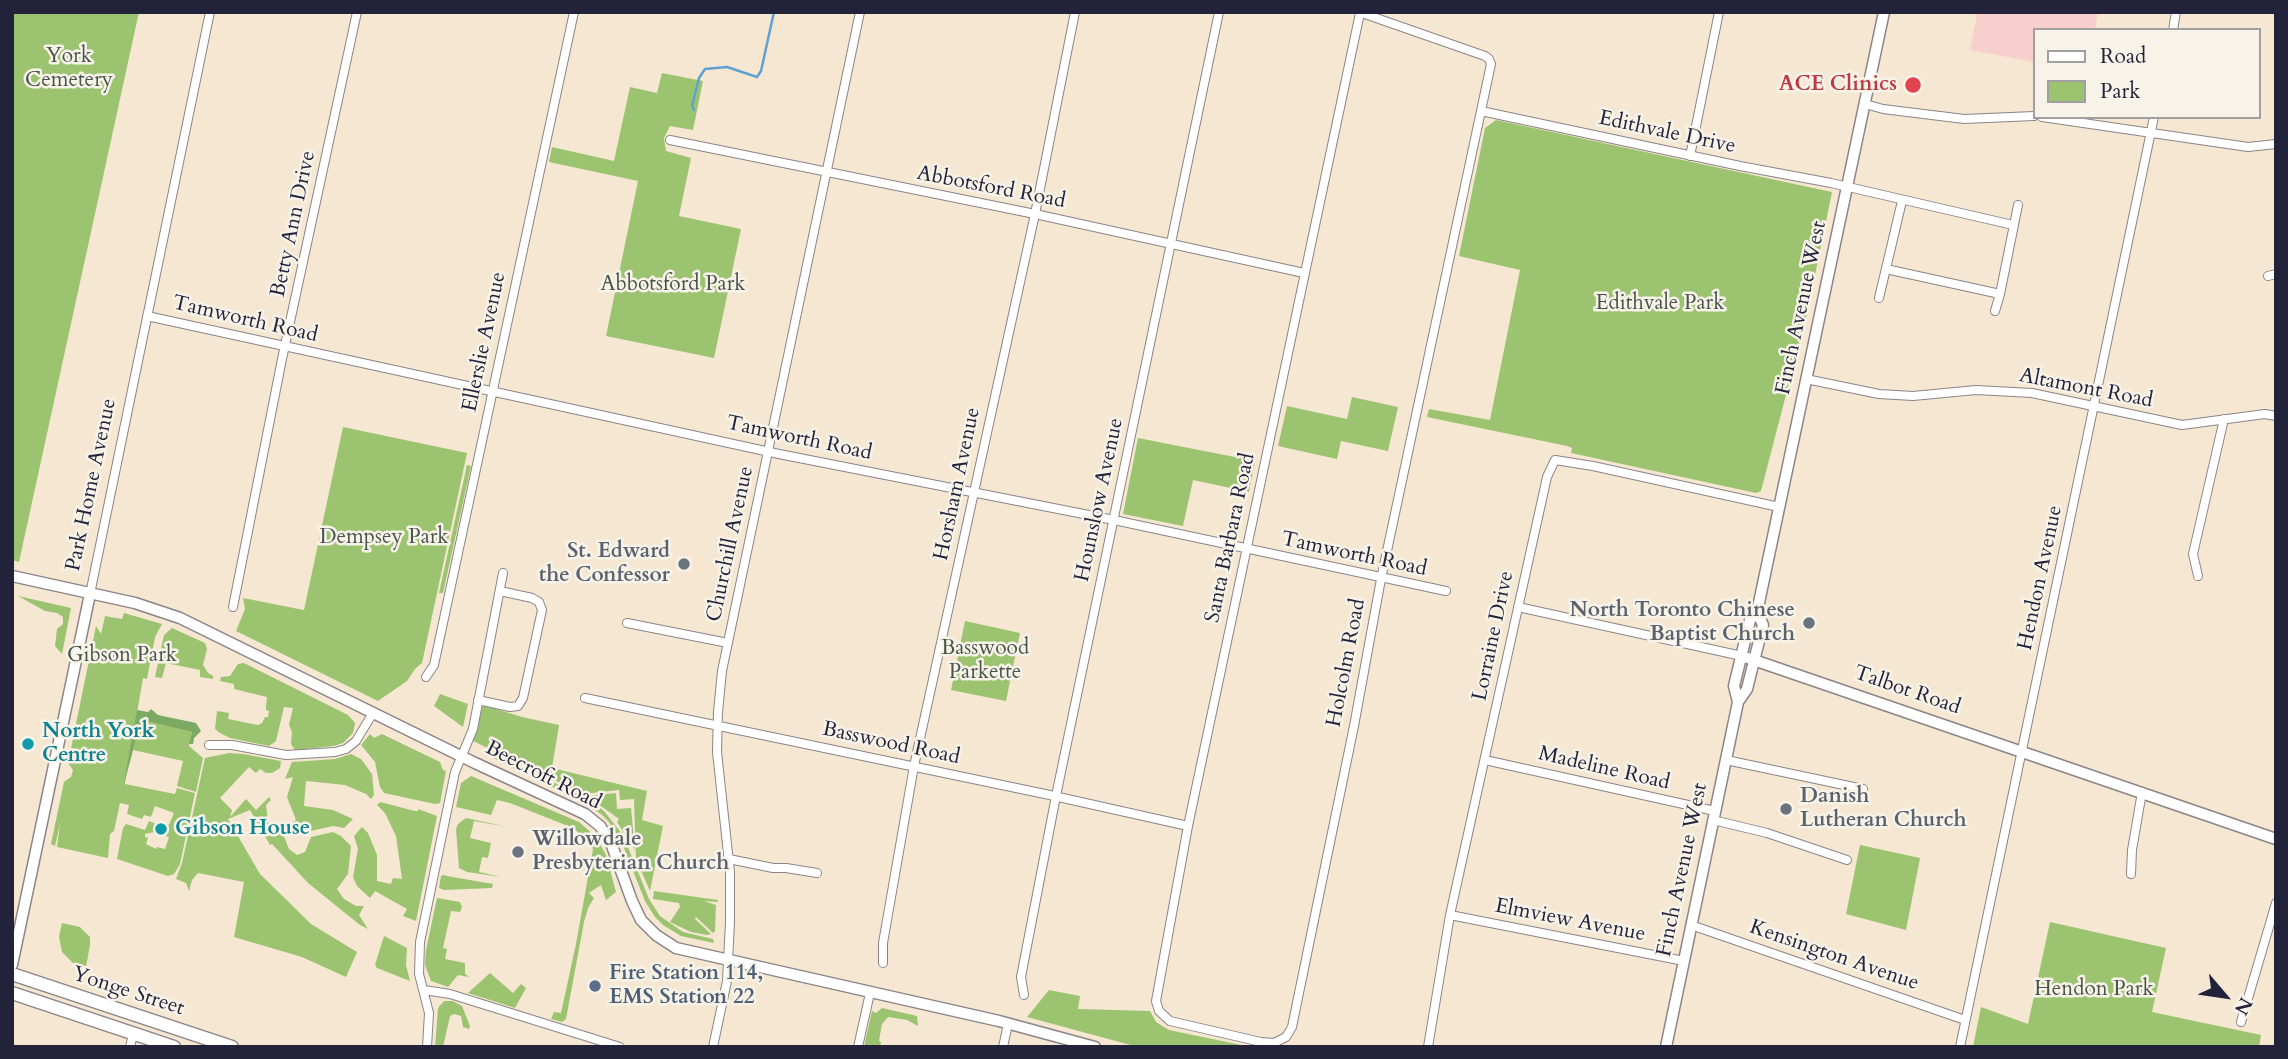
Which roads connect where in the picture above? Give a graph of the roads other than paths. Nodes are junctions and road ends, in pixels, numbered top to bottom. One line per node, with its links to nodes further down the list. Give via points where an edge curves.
1 (210, 12): 31 (street, Park Home Avenue)
2 (357, 12): 32 (street, Betty Ann Drive)
3 (574, 12): 34 (street, Ellerslie Avenue)
4 (860, 12): 19 (street, Churchill Avenue)
5 (1075, 12): 23 (street, Horsham Avenue)
6 (1219, 12): 25 (street, Hounslow Avenue)
7 (1360, 12): 11 (street, Holcolm Road, via 1489,59); 27 (street, Santa Barbara Road)
8 (1719, 12): 18 (street)
9 (1884, 12): 10 (street, Finch Avenue West)
10 (1865, 104): 12 (street, via 1964,119); 20 (street, Finch Avenue West)
11 (1480, 111): 18 (street, Edithvale Drive); 46 (street, Holcolm Road)
12 (2032, 117)
13 (2056, 119): 15 (street)
14 (2154, 119): 15 (street, Hendon Avenue)
15 (2151, 133): 17 (street, via 2248,147); 35 (street, Hendon Avenue)
16 (670, 140): 19 (street, Abbotsford Road)
17 (2276, 144)
18 (1690, 156): 20 (street, Edithvale Drive)
19 (827, 173): 23 (street, Abbotsford Road); 38 (street, Churchill Avenue)
20 (1847, 187): 21 (street, Edithvale Drive); 33 (street, Finch Avenue West)
21 (1902, 201): 24 (street, Edithvale Drive); 26 (street)
22 (2018, 205): 24 (street)
23 (1035, 214): 25 (street, Abbotsford Road); 39 (street, Horsham Avenue)
24 (2013, 225): 28 (street)
25 (1170, 243): 27 (street, Abbotsford Road); 41 (street, Hounslow Avenue)
26 (1886, 269): 28 (street); 29 (street)
27 (1304, 273): 42 (street, Santa Barbara Road)
28 (2000, 294): 30 (street)
29 (1879, 299)
30 (1996, 311)
31 (147, 316): 32 (street, Tamworth Road); 49 (street, Park Home Avenue)
32 (285, 347): 34 (street, Tamworth Road); 50 (street, Betty Ann Drive)
33 (1807, 379): 35 (street, Altamont Road, via 1903,396 1976,390 2032,393); 40 (street, Finch Avenue West)
34 (492, 392): 38 (street, Tamworth Road); 57 (street, Ellerslie Avenue, via 435,665)
35 (2095, 408): 37 (street, Altamont Road, via 2182,425); 64 (street, Hendon Avenue)
36 (2276, 415): 37 (street, Altamont Road)
37 (2224, 419): 45 (street, via 2193,554)
38 (768, 451): 39 (street, Tamworth Road); 54 (street, Churchill Avenue)
39 (974, 492): 41 (street, Tamworth Road); 68 (street, Horsham Avenue)
40 (1779, 507): 51 (street, Lorraine Drive, via 1555,460 1547,477); 52 (street, Finch Avenue West)
41 (1114, 520): 42 (street, Tamworth Road); 71 (street, Hounslow Avenue)
42 (1248, 550): 46 (street, Tamworth Road); 73 (street, Santa Barbara Road)
43 (503, 573): 47 (street)
44 (12, 576): 49 (street, Beecroft Road)
45 (2198, 576)
46 (1381, 579): 48 (street, Tamworth Road); 94 (street, Holcolm Road, via 1292,1027 1274,1043)
47 (500, 590): 59 (street); 59 (street, via 532,598 542,610 518,706)
48 (1446, 591)
49 (90, 594): 61 (street, Beecroft Road, via 180,618); 85 (street, Park Home Avenue)
50 (233, 607)
51 (1518, 607): 55 (street, Talbot Road); 66 (street, Lorraine Drive)
52 (1757, 612): 55 (street, Finch Avenue West, via 1750,620); 56 (street, Finch Avenue West, via 1763,625)
53 (627, 623): 54 (street)
54 (728, 643): 62 (street, Churchill Avenue)
55 (1742, 656): 56 (street, Talbot Road); 60 (street, Finch Avenue West, via 1734,686)
56 (1754, 659): 60 (street, Finch Avenue West, via 1747,689); 64 (street, Talbot Road)
57 (426, 677)
58 (585, 698): 62 (street, Basswood Road)
59 (478, 699): 65 (street)
60 (1738, 702): 67 (street, Finch Avenue West)
61 (373, 713): 63 (street, via 356,741 335,752 286,755); 65 (street, Beecroft Road)
62 (717, 726): 68 (street, Basswood Road); 75 (street, Churchill Avenue, via 718,781)
63 (209, 745)
64 (2022, 752): 70 (street, Talbot Road); 91 (street, Hendon Avenue)
65 (462, 756): 82 (street, Beecroft Road, via 585,814 608,838 634,908 650,930 677,948); 87 (street, via 446,810 420,942 418,972)
66 (1485, 760): 72 (street, Madeline Road); 80 (street, Lorraine Drive)
67 (1726, 760): 69 (street); 72 (street, Finch Avenue West)
68 (914, 766): 71 (street, Basswood Road); 84 (street, Horsham Avenue)
69 (1863, 789)
70 (2142, 792): 74 (street, Talbot Road); 78 (street)
71 (1056, 796): 73 (street, Basswood Road); 90 (street, Hounslow Avenue, via 1021,977)
72 (1714, 816): 76 (street, Madeline Road); 81 (street, Finch Avenue West)
73 (1188, 826): 94 (street, Santa Barbara Road, via 1156,1001 1170,1021)
74 (2276, 839)
75 (729, 859): 77 (street); 82 (street, Churchill Avenue)
76 (1847, 860)
77 (817, 873)
78 (2131, 874)
79 (2276, 903): 92 (street)
80 (1450, 915): 83 (street, Elmview Avenue); 104 (street, Lorraine Drive)
81 (1691, 925): 83 (street, Finch Avenue West); 91 (street, Kensington Avenue)
82 (728, 960): 89 (street, Beecroft Road); 100 (street, Churchill Avenue)
83 (1684, 961): 105 (street, Finch Avenue West)
84 (883, 964)
85 (12, 965)
86 (12, 974): 97 (main road, Yonge Street)
87 (424, 990): 98 (street, via 429,1013); 99 (street)
88 (12, 993): 95 (main road, Yonge Street)
89 (870, 993): 93 (street, Beecroft Road); 101 (street)
90 (1024, 995)
91 (1965, 1020): 106 (street, Hendon Avenue)
92 (2241, 1022)
93 (1008, 1024): 102 (street); 103 (street, Beecroft Road)
94 (1216, 1031)
95 (132, 1040): 96 (main road, Yonge Street)
96 (174, 1047)
97 (232, 1047)
98 (427, 1047)
99 (620, 1047)
100 (713, 1047)
101 (858, 1047)
102 (1003, 1047)
103 (1095, 1047)
104 (1428, 1047)
105 (1666, 1047)
106 (1960, 1047)

